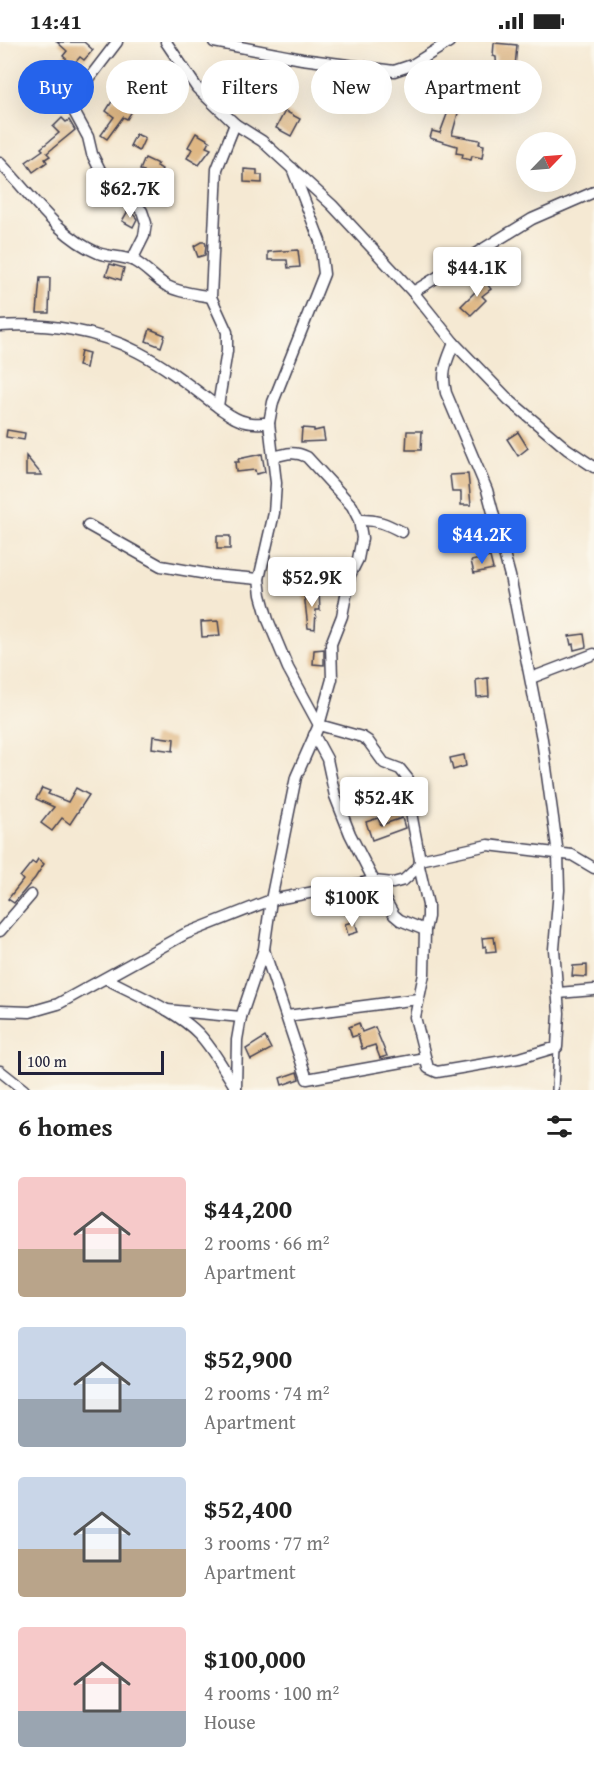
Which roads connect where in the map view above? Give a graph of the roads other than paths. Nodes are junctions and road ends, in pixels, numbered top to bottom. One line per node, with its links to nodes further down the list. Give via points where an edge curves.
1 (117, 42): 9 (street, via 71,106 101,172 142,211 146,223 144,236)
2 (166, 42): 5 (street, via 197,88)
3 (214, 42): 4 (street, via 302,59 394,70 412,65)
4 (448, 42)
5 (235, 124): 7 (street, via 262,141); 11 (street, via 217,170)
6 (0, 163): 9 (street, via 70,236 98,253)
7 (292, 168): 10 (street); 15 (street, via 320,241 324,274 273,402)
8 (594, 192): 10 (street, via 532,219)
9 (132, 260): 11 (street, via 165,285)
10 (413, 292): 13 (street)
11 (211, 297): 14 (street, via 227,332)
12 (0, 326): 14 (street, via 27,324 105,339 138,352)
13 (454, 343): 17 (street, via 509,400); 23 (street, via 445,365 446,393 487,490)
14 (218, 406): 15 (street, via 246,423)
15 (269, 423): 16 (street)
16 (274, 457): 18 (street, via 288,452 307,457 352,506); 21 (street, via 274,513)
17 (594, 467)
18 (359, 520): 20 (street, via 386,523); 24 (street, via 362,538 358,559 331,644 332,679)
19 (88, 525): 21 (street, via 161,566)
20 (402, 532)
21 (259, 579): 24 (street, via 272,630)
22 (594, 654): 23 (street)
23 (531, 678): 25 (street)
24 (316, 730): 26 (street, via 362,737 384,763 405,773); 28 (street, via 335,795); 30 (street, via 296,777)
25 (558, 854): 26 (street, via 488,845); 27 (street, via 572,855); 36 (street, via 560,890 554,949)
26 (419, 863): 28 (street, via 404,880); 31 (street, via 428,905)
27 (594, 868)
28 (374, 881): 30 (street); 31 (street, via 393,915)
29 (31, 895): 32 (street)
30 (271, 900): 33 (street); 34 (street, via 185,934)
31 (425, 930): 37 (street, via 424,974)
32 (0, 931)
33 (264, 949): 40 (street); 41 (street)
34 (106, 979): 38 (street); 39 (street, via 58,1004 30,1012)
35 (594, 990): 36 (street)
36 (558, 993): 42 (street)
37 (418, 999): 40 (street); 43 (street, via 415,1017)
38 (164, 1010): 41 (street); 46 (street, via 198,1033)
39 (0, 1011)
40 (287, 1016): 45 (street)
41 (242, 1017): 46 (street, via 237,1040)
42 (557, 1047): 43 (street, via 520,1058 437,1072 428,1068); 48 (lane)
43 (425, 1058): 45 (street)
44 (0, 1071): 47 (street)
45 (309, 1085)
46 (236, 1089)
47 (24, 1090)
48 (555, 1090)

